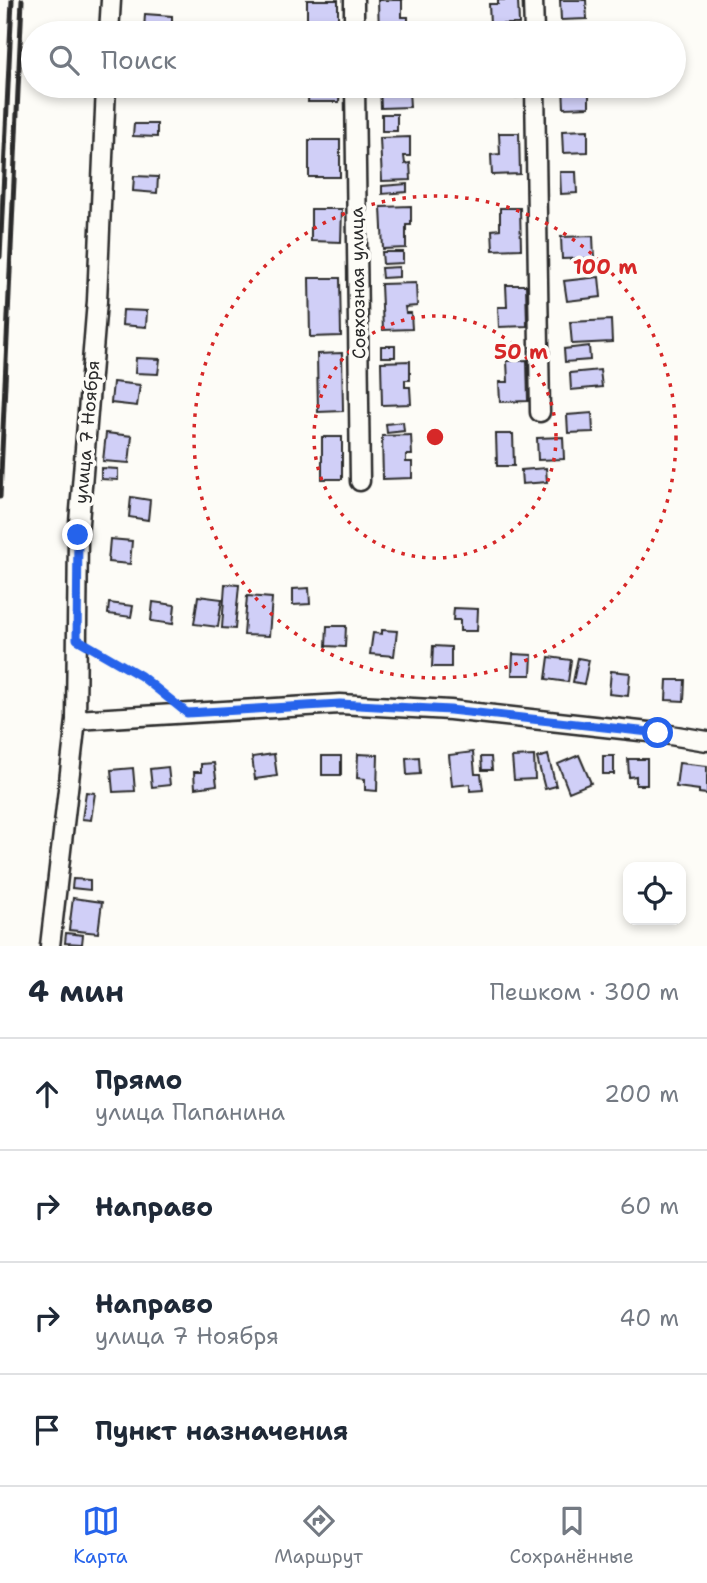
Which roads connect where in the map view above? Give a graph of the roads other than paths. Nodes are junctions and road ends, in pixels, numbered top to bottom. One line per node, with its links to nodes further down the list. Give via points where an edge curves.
1 (111, 0): 4 (street)
2 (354, 0): 5 (street)
3 (533, 0): 6 (street)
4 (110, 21)
5 (354, 21)
6 (534, 21)
7 (105, 98): 12 (street, улица 7 Ноября, via 97,301 78,535)
8 (355, 98): 11 (street, Совхозная улица)
9 (535, 98): 10 (street)
10 (540, 412)
11 (360, 481)
12 (76, 720): 13 (street, via 340,704 450,710); 14 (street, улица 7 Ноября)
13 (707, 741)
14 (50, 946)

